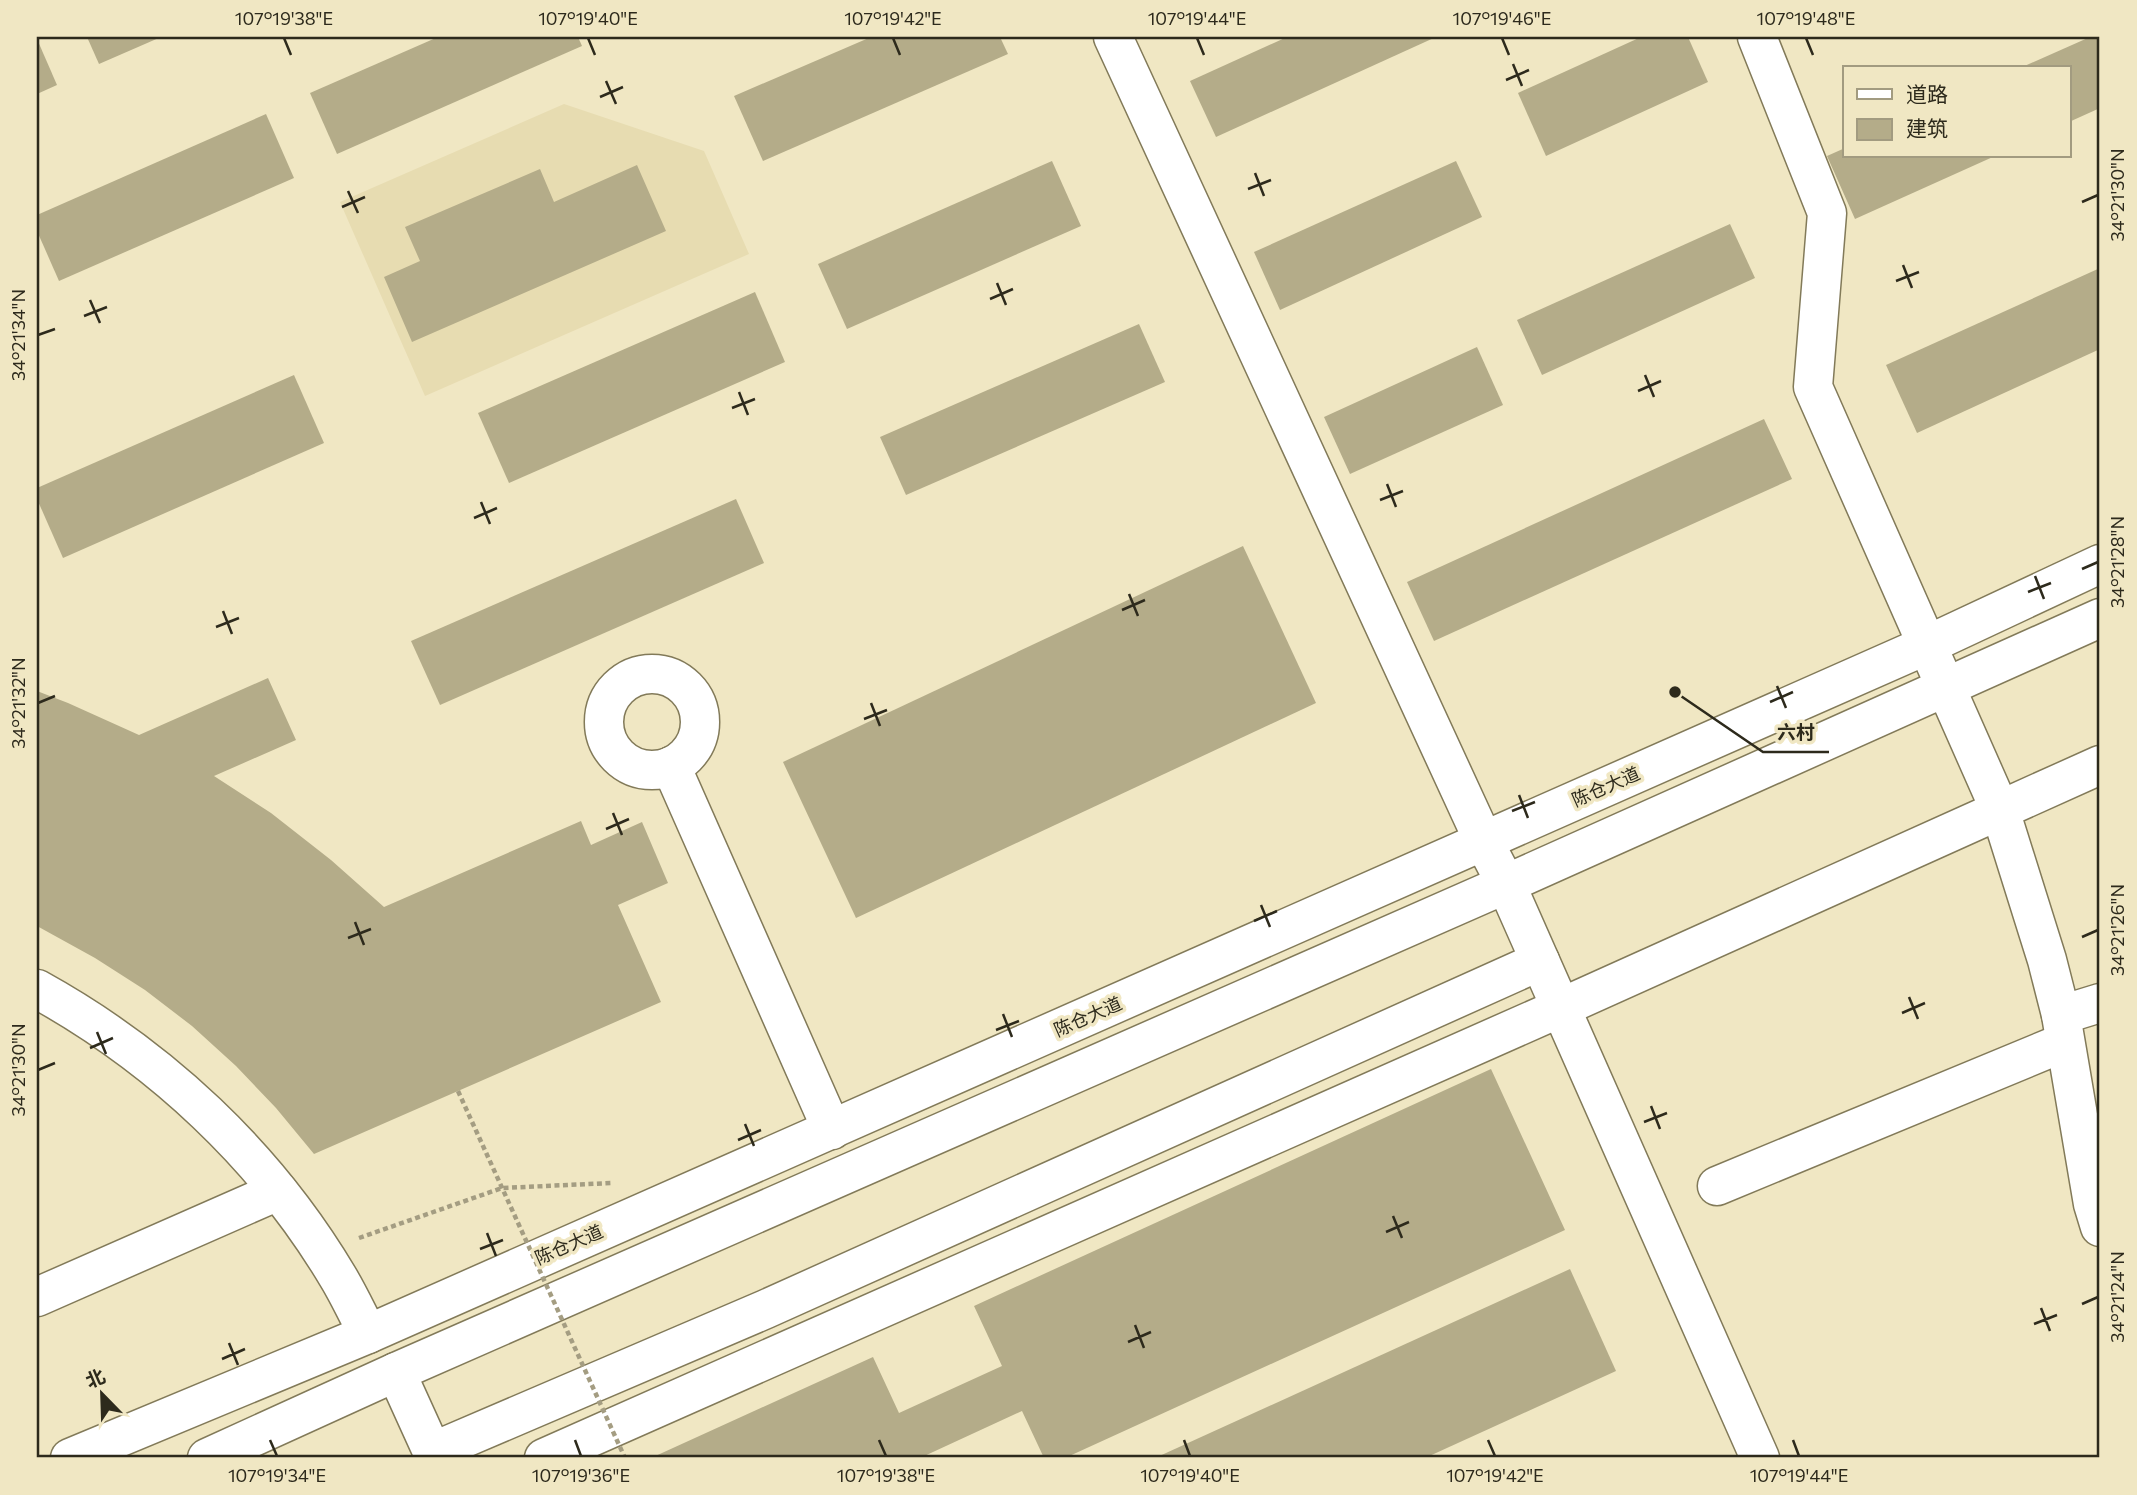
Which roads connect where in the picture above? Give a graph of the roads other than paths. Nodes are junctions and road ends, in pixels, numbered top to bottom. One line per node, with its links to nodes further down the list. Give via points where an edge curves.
1 (1113, 37): 10 (main road)
2 (1757, 37): 5 (main road, via 1827,213 1813,387)
3 (2100, 564): 5 (main road, 陈仓大道)
4 (2100, 618): 6 (main road)
5 (1927, 645): 6 (main road); 10 (main road, 陈仓大道)
6 (1945, 687): 9 (main road); 11 (main road)
7 (2100, 765): 9 (main road)
8 (671, 766): 17 (main road)
9 (2000, 810): 15 (main road); 16 (main road, via 2047,960)
10 (1484, 842): 11 (main road); 17 (main road, 陈仓大道)
11 (1506, 884): 12 (main road); 23 (main road)
12 (1540, 961): 15 (main road); 24 (main road)
13 (37, 989): 19 (main road, via 126,1045 176,1084)
14 (2100, 1003): 16 (main road)
15 (1560, 1008): 27 (main road); 28 (main road)
16 (2063, 1029): 18 (main road); 20 (main road)
17 (832, 1130): 22 (main road, 陈仓大道)
18 (1717, 1186)
19 (278, 1191): 21 (main road); 22 (main road, via 338,1278)
20 (2099, 1217)
21 (37, 1297)
22 (368, 1334): 25 (main road, 陈仓大道)
23 (396, 1372): 24 (main road); 26 (main road)
24 (434, 1455)
25 (70, 1458)
26 (207, 1458)
27 (544, 1458)
28 (1760, 1458)

